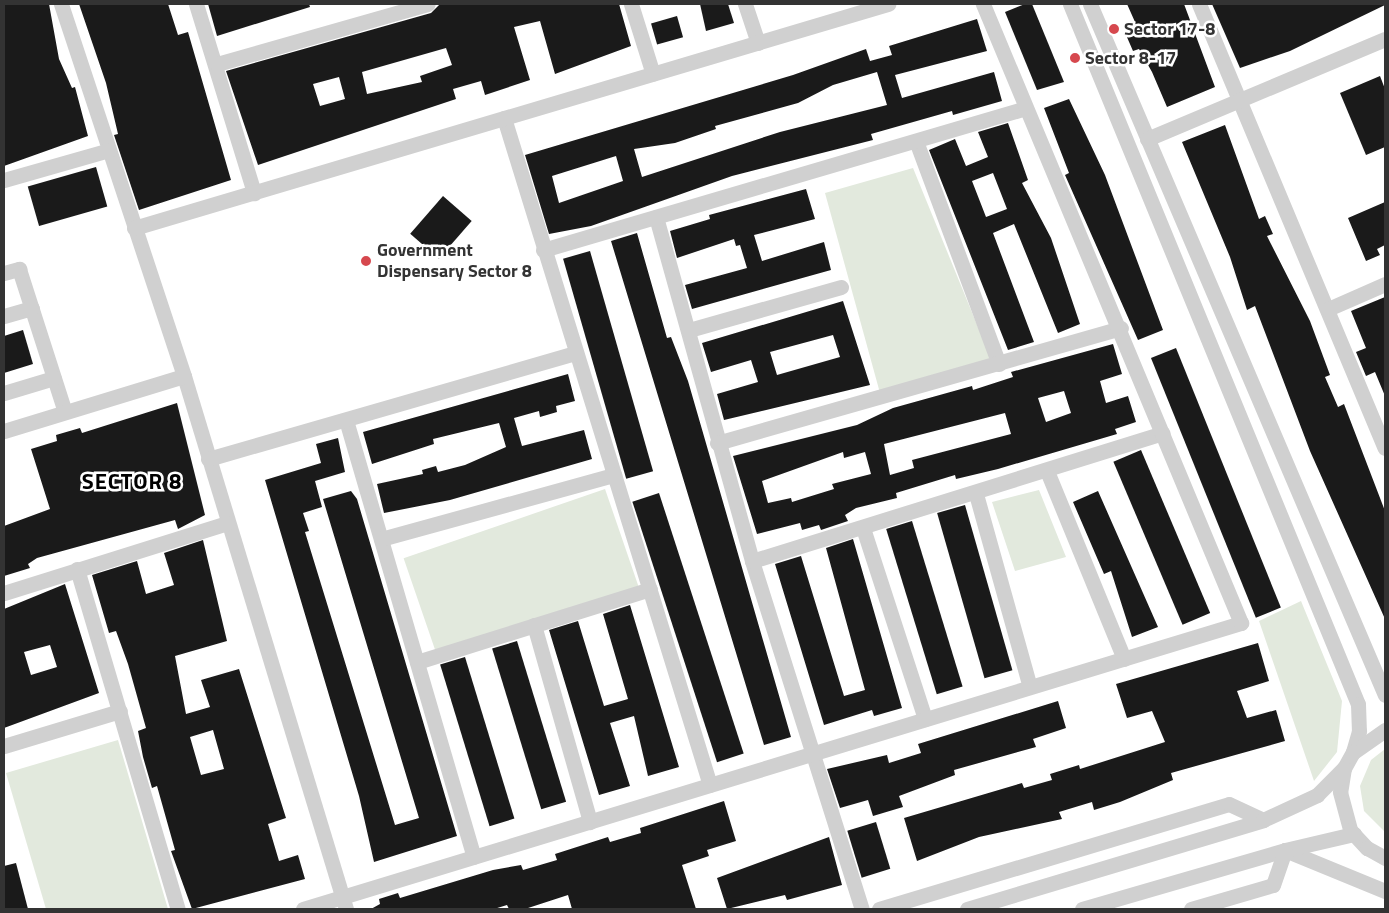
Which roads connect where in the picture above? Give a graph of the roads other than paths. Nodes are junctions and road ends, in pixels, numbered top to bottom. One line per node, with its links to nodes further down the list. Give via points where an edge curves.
1 (61, 4): 20 (street)
2 (196, 4): 13 (street)
3 (428, 4): 13 (street)
4 (631, 4): 14 (street)
5 (745, 4): 12 (street)
6 (888, 4): 12 (street)
7 (983, 4): 16 (street)
8 (1070, 4): 67 (street, via 1358,704 1359,731)
9 (1090, 4): 18 (street)
10 (1199, 4): 15 (street)
11 (1385, 39): 15 (street)
12 (758, 42): 14 (street)
13 (216, 64): 22 (street)
14 (652, 74): 17 (street)
15 (1241, 100): 18 (street); 30 (street)
16 (1026, 108): 19 (street); 32 (street)
17 (504, 118): 22 (street); 25 (street)
18 (1147, 139): 59 (street)
19 (916, 141): 23 (street); 35 (street)
20 (109, 150): 21 (street); 24 (street)
21 (4, 180)
22 (254, 193): 24 (street)
23 (656, 217): 25 (street); 33 (street)
24 (134, 228): 36 (street)
25 (543, 250): 34 (street)
26 (4, 273): 29 (street, via 19,269)
27 (1385, 284): 30 (street)
28 (841, 287): 33 (street)
29 (32, 308): 31 (street); 37 (street)
30 (1328, 309): 44 (street)
31 (4, 316)
32 (1121, 328): 35 (street); 42 (street)
33 (689, 330): 43 (street)
34 (576, 353): 40 (street); 47 (street)
35 (999, 364): 43 (street)
36 (184, 376): 39 (street); 45 (street)
37 (54, 378): 38 (street); 39 (street)
38 (4, 393)
39 (65, 412): 41 (street)
40 (346, 420): 45 (street); 51 (street)
41 (4, 431)
42 (1163, 433): 46 (street); 57 (street, via 1241,623)
43 (717, 443): 52 (street)
44 (1385, 448)
45 (208, 459): 49 (street)
46 (1048, 471): 48 (street); 57 (street)
47 (614, 475): 51 (street); 54 (street)
48 (976, 494): 50 (street); 61 (street)
49 (227, 523): 53 (street); 78 (street)
50 (862, 528): 52 (street); 64 (street)
51 (381, 539): 58 (street)
52 (752, 561): 68 (street)
53 (77, 569): 55 (street); 63 (street)
54 (650, 589): 56 (street); 70 (street)
55 (4, 593)
56 (534, 625): 58 (street); 72 (street)
57 (1124, 659): 61 (street)
58 (417, 662): 75 (street)
59 (1371, 663): 60 (street); 62 (street)
60 (1385, 671)
61 (1030, 687): 64 (street)
62 (1385, 696)
63 (120, 712): 66 (street); 79 (street)
64 (925, 720): 68 (street)
65 (1385, 730): 67 (street)
66 (4, 746)
67 (1353, 752): 69 (street)
68 (816, 753): 70 (street); 81 (street)
69 (1344, 768): 71 (street, via 1317,795); 73 (street, via 1340,802)
70 (710, 785): 72 (street)
71 (1263, 820): 82 (street, via 1228,804); 83 (street)
72 (590, 822): 75 (street)
73 (1354, 834): 74 (street); 76 (street)
74 (1285, 850): 77 (street); 84 (street); 85 (street, via 1273,885)
75 (474, 857): 78 (street)
76 (1385, 858)
77 (1385, 891)
78 (344, 903): 80 (street)
79 (178, 909)
80 (302, 909)
81 (862, 909)
82 (879, 909)
83 (967, 909)
84 (1082, 909)
85 (1191, 909)

